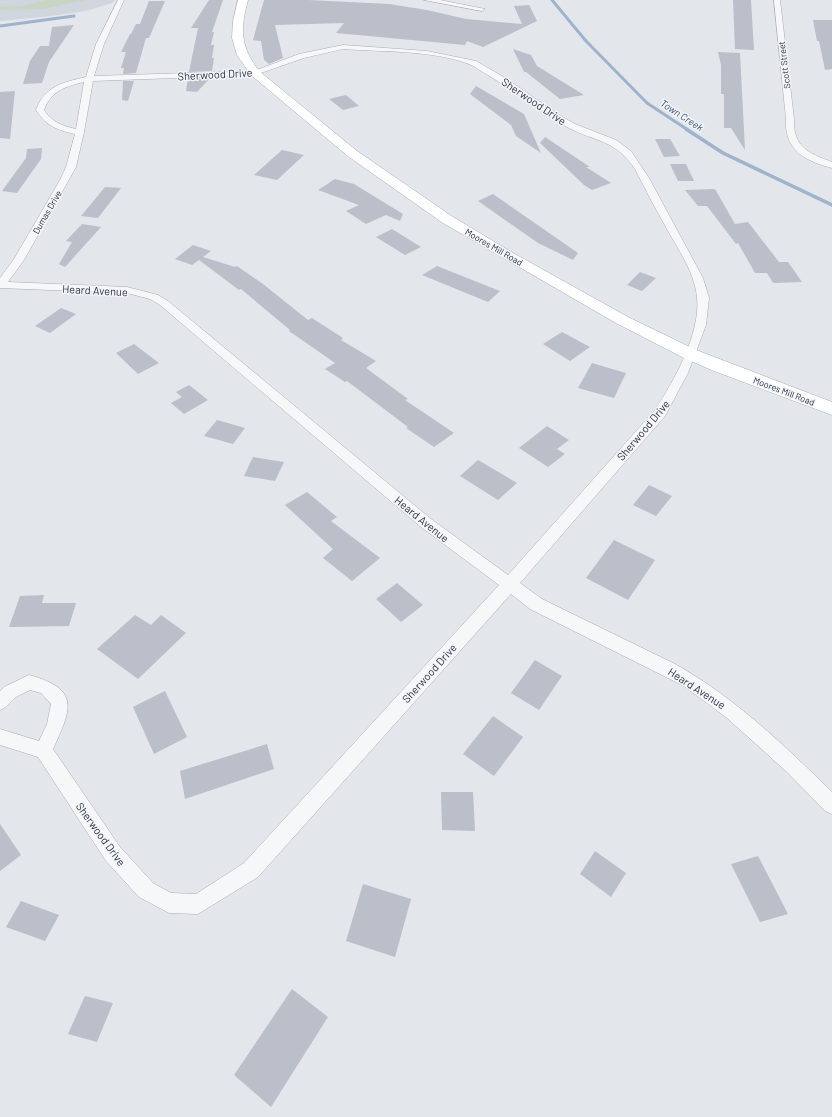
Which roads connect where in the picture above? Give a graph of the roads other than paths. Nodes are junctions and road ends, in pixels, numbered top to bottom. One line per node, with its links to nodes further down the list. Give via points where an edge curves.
1 (121, 0): 7 (street, Dumas Drive, via 100,44)
2 (243, 0): 6 (street, Moores Mill Road, via 237,24 237,42 245,61)
3 (427, 0): 5 (street)
4 (777, 0): 9 (street, Scott Street, via 790,136 799,148)
5 (482, 9)
6 (255, 73): 7 (street, Sherwood Drive); 11 (street, Moores Mill Road, via 353,154 448,220 616,316); 11 (street, Sherwood Drive, via 302,56 343,47 447,56 491,72 556,117 613,142 633,159 695,271 703,297 703,315)
7 (90, 78): 8 (street, Dumas Drive); 8 (street, via 60,86 42,100 40,110 50,124)
8 (80, 132): 10 (street, Dumas Drive, via 65,180 19,260)
9 (832, 165)
10 (0, 285): 13 (street, Heard Avenue, via 127,290 154,297 426,523)
11 (690, 354): 12 (street, Moores Mill Road); 13 (street, Sherwood Drive, via 671,396 660,413)
12 (832, 409)
13 (509, 584): 16 (street, Sherwood Drive, via 251,870 198,904 169,902 146,890 113,854); 17 (street, Heard Avenue, via 536,604 669,669 690,682 733,712)
14 (0, 702): 16 (street, via 10,692 29,682 46,687 60,702 56,724)
15 (0, 736): 16 (street)
16 (44, 750)
17 (832, 805)

